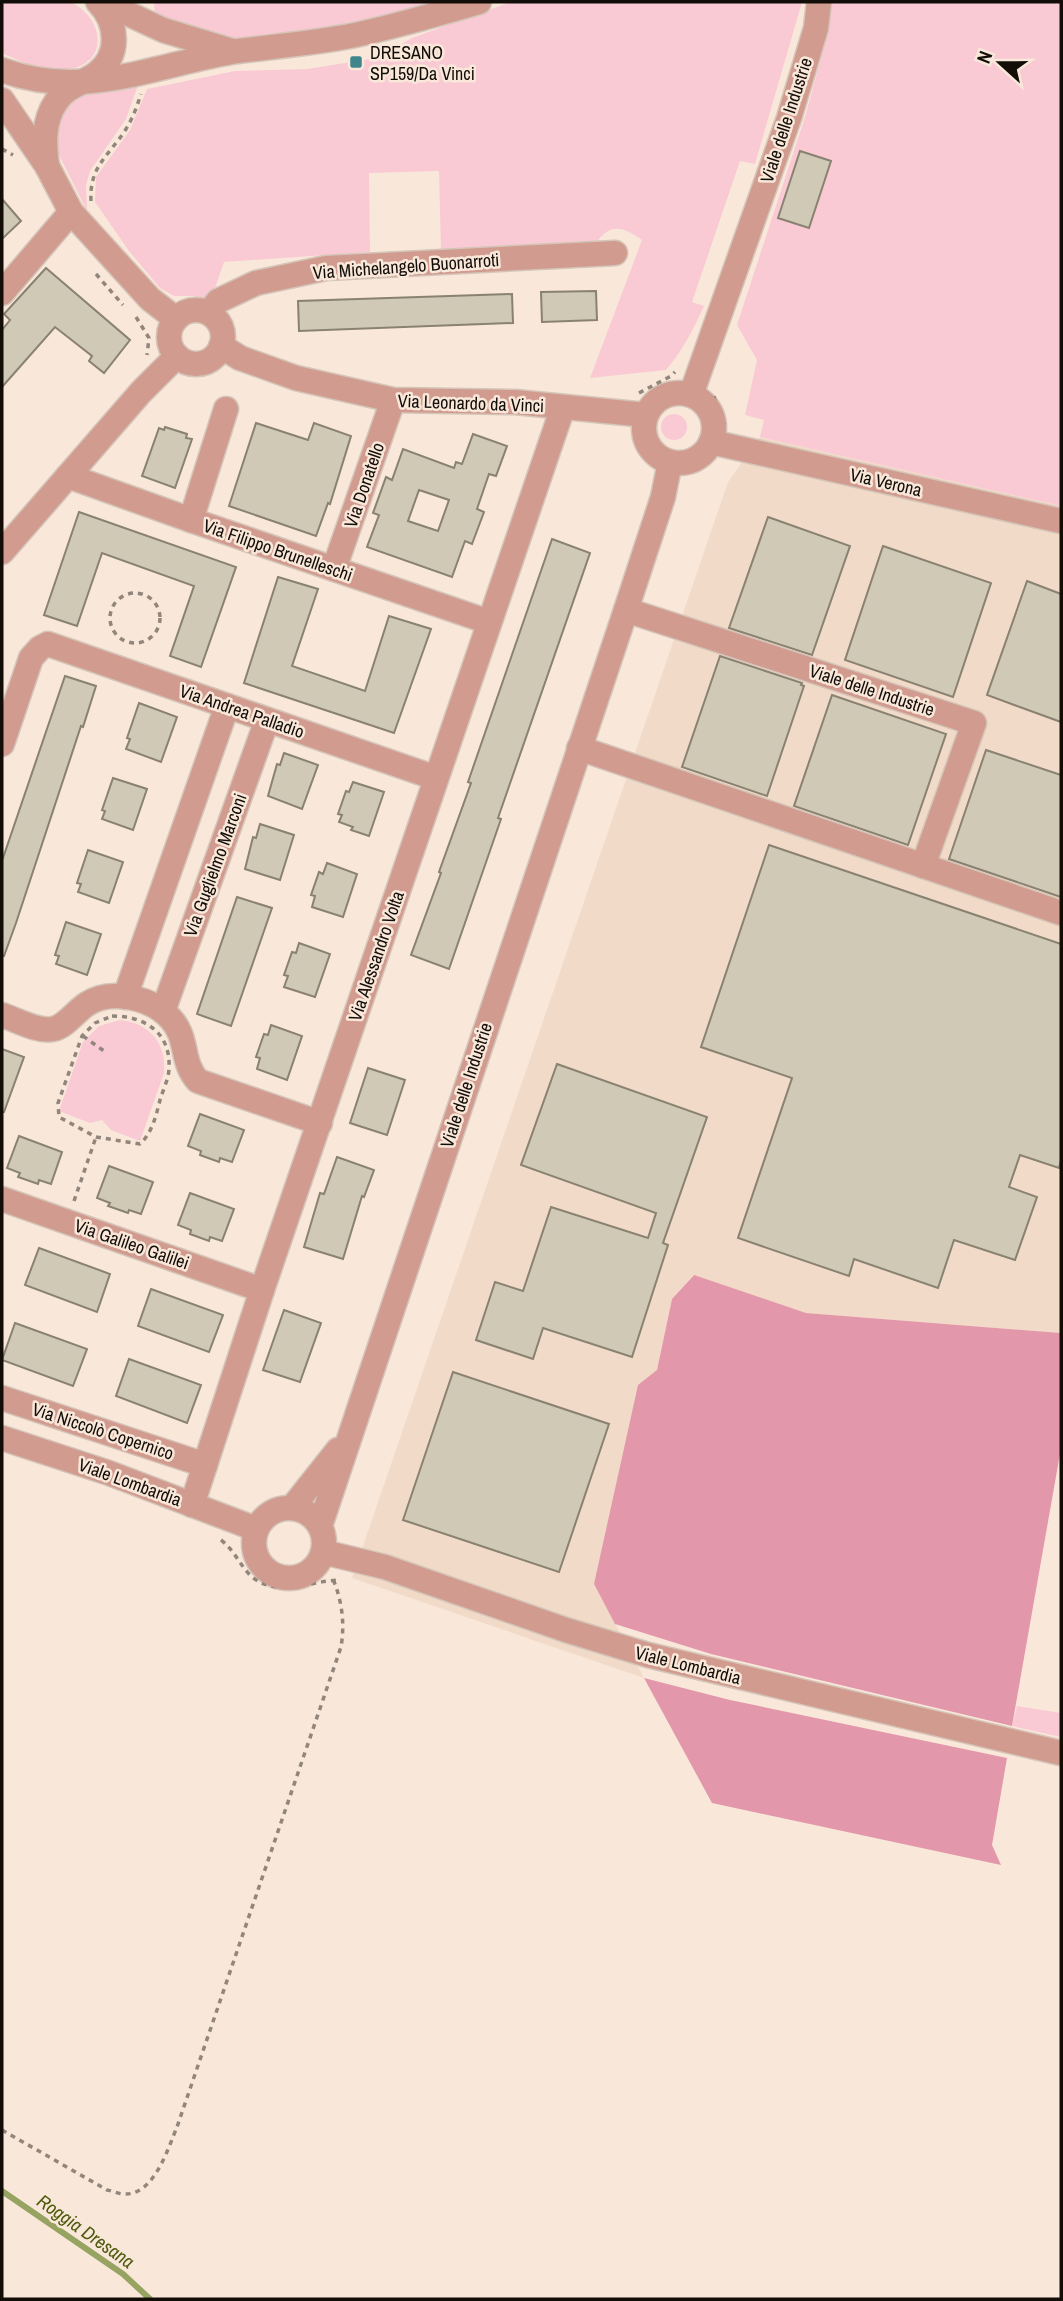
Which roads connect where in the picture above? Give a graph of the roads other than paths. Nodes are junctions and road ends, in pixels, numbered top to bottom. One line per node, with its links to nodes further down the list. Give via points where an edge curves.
1 (100, 2): 4 (street, via 163,30); 6 (street, via 113,25 114,45 100,70)
2 (479, 2): 4 (street, via 354,35)
3 (818, 2): 16 (street, Viale delle Industrie, via 816,28 789,118)
4 (236, 52): 6 (street)
5 (2, 70): 6 (street, via 39,81)
6 (76, 83): 8 (street, via 57,99 50,113 44,140)
7 (2, 100): 8 (street)
8 (47, 166): 9 (street)
9 (82, 210): 11 (street); 13 (street, via 150,299)
10 (615, 253): 12 (street, Via Michelangelo Buonarroti, via 326,268 256,283 218,301)
11 (2, 293)
12 (209, 313): 13 (street, via 195,310); 14 (street, via 220,326)
13 (176, 318): 15 (street, via 169,339)
14 (221, 346): 15 (street, via 215,356 197,364); 17 (street, Via Leonardo da Vinci, via 240,358 296,378)
15 (177, 356): 23 (street)
16 (691, 395): 18 (street, via 670,394); 21 (street, via 713,419)
17 (393, 400): 19 (street, Via Leonardo da Vinci); 27 (street, Via Donatello)
18 (642, 404): 19 (street, Via Leonardo da Vinci); 22 (street, via 645,439 659,458)
19 (563, 407): 29 (street, Via Alessandro Volta)
20 (226, 409): 24 (street)
21 (711, 442): 22 (street, via 699,458); 25 (street, Via Verona)
22 (670, 463): 28 (street, Viale delle Industrie)
23 (68, 476): 24 (street, Via Filippo Brunelleschi); 26 (street)
24 (191, 520): 27 (street, Via Filippo Brunelleschi)
25 (1061, 521)
26 (2, 552)
27 (334, 569): 29 (street, Via Filippo Brunelleschi)
28 (626, 610): 33 (street, Viale delle Industrie); 35 (street, Viale delle Industrie, via 974,723)
29 (489, 622): 34 (street, Via Alessandro Volta)
30 (227, 706): 31 (street, Via Andrea Palladio); 32 (street, Via Andrea Palladio, via 48,644 31,658); 37 (street)
31 (267, 720): 34 (street, Via Andrea Palladio); 38 (street, Via Guglielmo Marconi)
32 (2, 744)
33 (579, 748): 35 (street); 44 (street, Viale delle Industrie)
34 (436, 778): 40 (street, Via Alessandro Volta)
35 (923, 866): 36 (street)
36 (1061, 913)
37 (125, 997): 38 (street); 39 (street, via 91,1001 58,1028 48,1030)
38 (163, 1011): 40 (street, via 180,1032 186,1066 198,1081)
39 (2, 1014)
40 (320, 1123): 42 (street, Via Alessandro Volta)
41 (2, 1199): 42 (street, Via Galileo Galilei)
42 (262, 1290): 46 (street, Via Alessandro Volta)
43 (2, 1398): 46 (street, Via Niccolò Copernico)
44 (355, 1422): 48 (street, Viale delle Industrie, via 333,1460); 49 (street, Viale delle Industrie)
45 (2, 1438): 47 (street, Viale Lombardia)
46 (205, 1465): 47 (street, Via Alessandro Volta)
47 (192, 1505): 50 (street, Viale Lombardia)
48 (292, 1508): 49 (street, via 313,1517); 50 (street, via 270,1513)
49 (320, 1526): 51 (street)
50 (256, 1530): 51 (street, via 255,1552 268,1571 278,1576 289,1578 310,1571)
51 (323, 1552): 52 (street, Viale Lombardia, via 384,1567 648,1656)
52 (1061, 1753)

